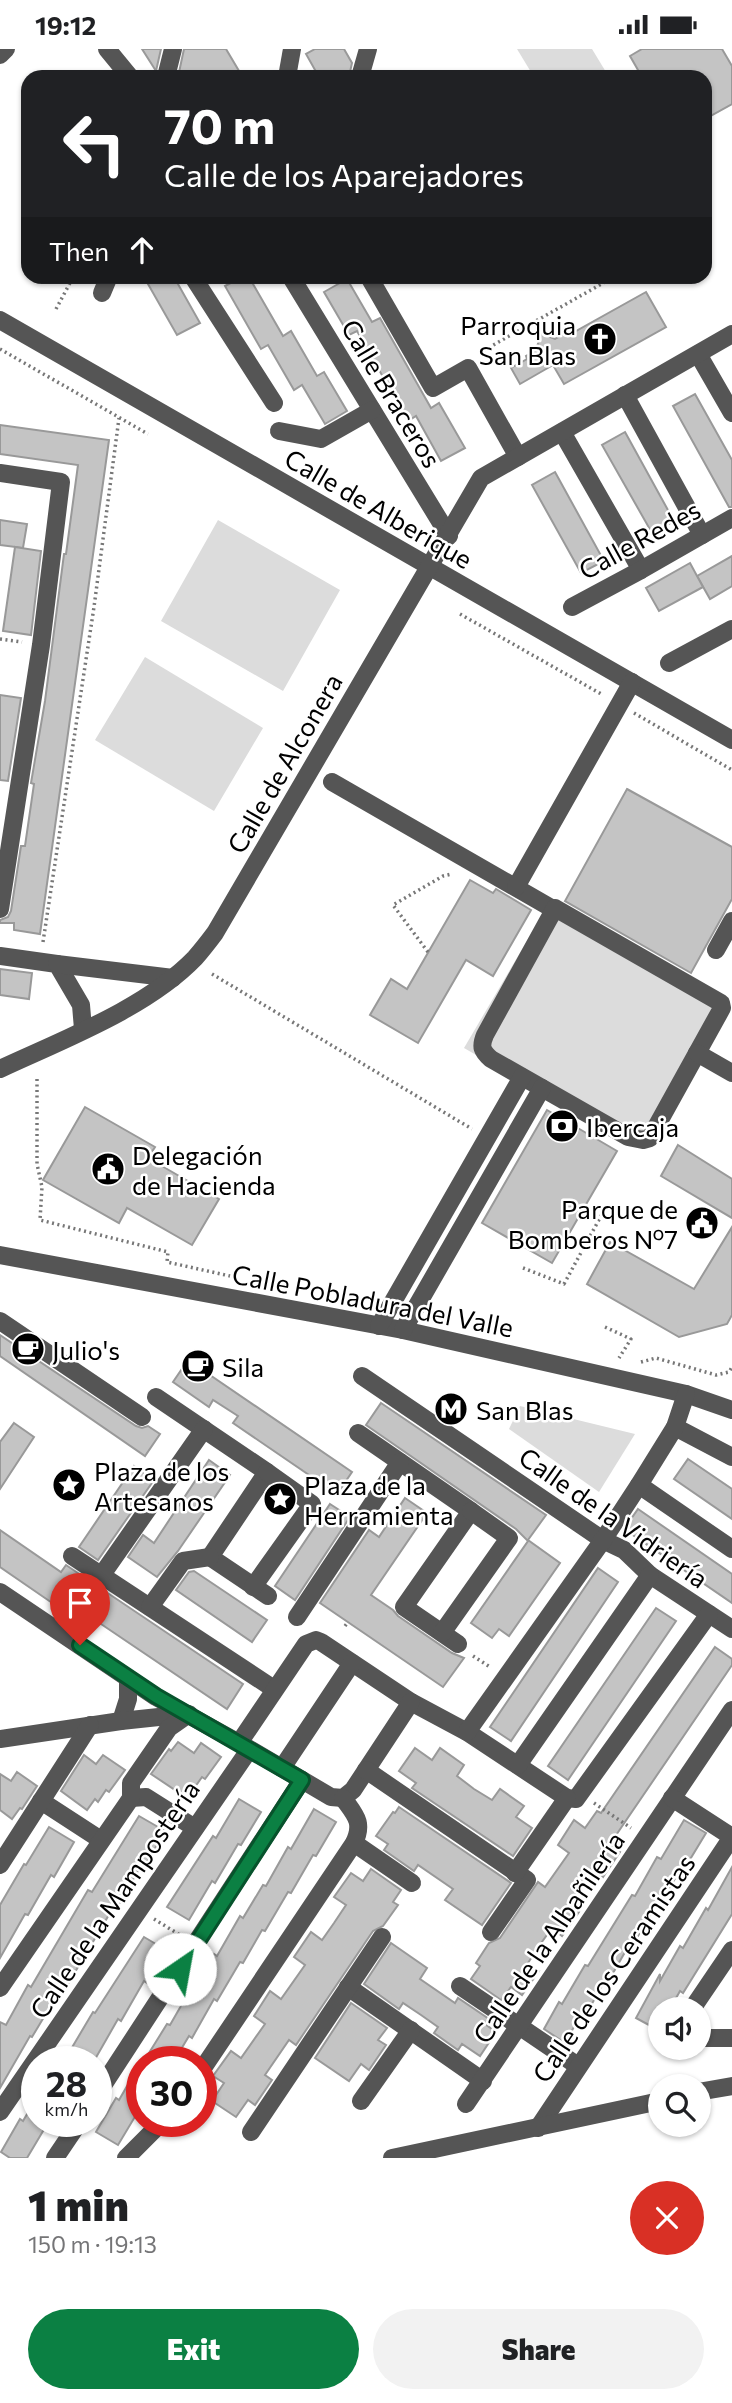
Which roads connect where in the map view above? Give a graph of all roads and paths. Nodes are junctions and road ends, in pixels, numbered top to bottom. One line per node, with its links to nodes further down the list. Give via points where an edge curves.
1 (6, 49): 6 (street)
2 (107, 49): 7 (street)
3 (173, 49): 8 (street)
4 (292, 49): 9 (street)
5 (368, 49): 10 (street)
6 (0, 55)
7 (124, 70)
8 (168, 70)
9 (288, 70)
10 (362, 70)
11 (69, 284): 16 (path)
12 (198, 284): 23 (street)
13 (295, 284): 24 (street, Calle Braceros)
14 (373, 284): 21 (street, via 433,388)
15 (601, 284): 21 (path, via 481,351)
16 (56, 309)
17 (0, 320): 35 (street, Calle de Alberique)
18 (732, 334): 20 (street, Calle de Alconera)
19 (0, 349): 26 (path)
20 (698, 354): 22 (street, Calle de Alconera); 25 (street)
21 (468, 368): 30 (street)
22 (625, 395): 28 (street, Calle de Alconera); 33 (street)
23 (274, 403)
24 (372, 410): 27 (street, via 321,439); 34 (street, Calle Braceros)
25 (732, 413)
26 (119, 418): 29 (path); 55 (path)
27 (279, 432)
28 (562, 432): 30 (street, Calle de Alconera); 36 (street)
29 (148, 434)
30 (517, 457): 34 (street, Calle de Alconera, via 481,478)
31 (0, 473): 46 (street, via 61,482 41,645)
32 (732, 518): 33 (street, Calle Redes)
33 (702, 535): 36 (street, Calle Redes)
34 (449, 536): 35 (street, Calle de Alconera)
35 (429, 566): 41 (street, Calle de Alberique); 57 (street, Calle de Alconera, via 215,933)
36 (641, 570): 37 (street, Calle Redes)
37 (572, 607)
38 (460, 614): 42 (path)
39 (732, 629): 40 (street)
40 (670, 663)
41 (632, 683): 42 (street); 43 (street, Calle de Alberique)
42 (620, 705): 44 (path); 48 (street)
43 (732, 740)
44 (732, 770)
45 (332, 782): 48 (street)
46 (8, 804): 49 (street)
47 (454, 874): 53 (path, via 393,905)
48 (516, 887): 50 (street)
49 (0, 909)
50 (553, 909): 59 (street, via 721,1003); 62 (street, via 481,1044 491,1059)
51 (732, 921): 52 (street)
52 (716, 950)
53 (428, 952)
54 (0, 956): 55 (street)
55 (48, 963): 57 (street); 58 (street, via 81,1005)
56 (212, 974): 65 (path)
57 (173, 978): 58 (street, Calle de Alconera)
58 (83, 1029): 60 (street, Calle de Alconera)
59 (697, 1053): 61 (street); 64 (street, via 650,1137 643,1140)
60 (0, 1069)
61 (732, 1073)
62 (522, 1077): 64 (street); 65 (street)
63 (37, 1079): 69 (path, via 40,1220 168,1252 167,1262)
64 (542, 1088): 73 (street)
65 (487, 1139): 71 (street)
66 (607, 1205): 68 (path, via 564,1284)
67 (0, 1255): 71 (street, Calle Pobladura del Valle)
68 (523, 1268)
69 (241, 1278)
70 (0, 1321): 81 (street)
71 (379, 1326): 73 (street, Calle Pobladura del Valle)
72 (605, 1327): 75 (path, via 631,1339)
73 (403, 1330): 78 (street, Calle Pobladura del Valle)
74 (606, 1355): 75 (path)
75 (619, 1358): 76 (path, via 644,1363 656,1358 716,1374)
76 (732, 1367)
77 (362, 1376): 90 (street, Calle de la Vidriería)
78 (686, 1394): 80 (street, Calle Pobladura del Valle); 82 (street)
79 (156, 1397): 83 (street)
80 (732, 1411)
81 (142, 1417)
82 (675, 1427): 85 (street); 88 (street)
83 (204, 1429): 87 (street); 95 (street)
84 (358, 1433): 86 (street)
85 (732, 1457)
86 (400, 1462): 89 (street); 99 (street)
87 (267, 1472): 93 (street); 93 (street, via 312,1504 260,1592)
88 (639, 1485): 90 (street); 91 (street)
89 (471, 1511): 101 (street, via 509,1538); 101 (street, via 404,1607)
90 (603, 1540): 94 (street, Calle de la Vidriería, via 624,1550); 111 (street)
91 (732, 1549)
92 (72, 1556): 95 (street)
93 (209, 1557): 97 (street, via 183,1561)
94 (650, 1575): 98 (street, Calle de la Vidriería); 114 (street)
95 (102, 1576): 97 (street)
96 (0, 1592): 104 (street)
97 (150, 1607): 105 (street)
98 (709, 1614): 100 (street, Calle de la Vidriería); 118 (street)
99 (297, 1617)
100 (732, 1629)
101 (442, 1633): 102 (street)
102 (458, 1644)
103 (352, 1663): 105 (street, Calle de la Mampostería, via 316,1640 306,1644); 106 (street); 115 (street)
104 (128, 1678): 108 (street); 109 (street)
105 (274, 1689): 113 (street, Calle de la Mampostería)
106 (411, 1702): 111 (street); 116 (street)
107 (732, 1710): 121 (street, Calle de la Albañilería)
108 (189, 1714): 109 (street); 113 (street); 119 (street, via 169,1728 131,1783)
109 (121, 1721): 110 (street)
110 (90, 1725): 112 (street); 122 (street)
111 (467, 1732): 114 (street)
112 (0, 1739)
113 (244, 1746): 115 (street); 123 (street, Calle de la Mampostería)
114 (518, 1765): 118 (street)
115 (282, 1768): 117 (street)
116 (366, 1770): 120 (street); 129 (street)
117 (302, 1780): 120 (street, via 331,1797); 146 (street)
118 (575, 1797): 125 (path); 129 (street)
119 (131, 1798): 123 (street, via 146,1797); 126 (street)
120 (343, 1798): 127 (street, via 358,1818 360,1831)
121 (672, 1798): 124 (street); 125 (street, Calle de la Albañilería)
122 (41, 1801): 126 (street); 128 (street)
123 (195, 1828): 153 (street, Calle de la Mampostería)
124 (732, 1836): 145 (street, Calle de los Ceramistas)
125 (646, 1838): 140 (street, Calle de la Albañilería)
126 (101, 1840): 138 (street)
127 (354, 1843): 130 (street); 144 (street)
128 (0, 1865)
129 (521, 1876): 132 (street)
130 (412, 1883)
131 (152, 1918): 133 (path)
132 (491, 1932)
133 (182, 1936)
134 (382, 1937): 137 (street)
135 (732, 1950): 139 (street)
136 (460, 1986): 140 (street)
137 (348, 1987): 141 (street); 155 (street)
138 (0, 1988)
139 (700, 1997)
140 (520, 2027): 145 (street); 147 (street, Calle de la Albañilería)
141 (411, 2031): 147 (street); 150 (street)
142 (711, 2038): 143 (street)
143 (732, 2038)
144 (217, 2047)
145 (578, 2066): 154 (street, Calle de los Ceramistas)
146 (112, 2071)
147 (484, 2081): 151 (street, Calle de la Albañilería)
148 (732, 2086): 149 (street)
149 (711, 2090)
150 (360, 2101)
151 (466, 2104)
152 (648, 2104): 154 (street)
153 (0, 2112)
154 (538, 2128): 160 (street)
155 (251, 2132)
156 (69, 2137): 158 (street)
157 (147, 2137): 159 (street)
158 (55, 2158)
159 (125, 2158)
160 (392, 2158)

